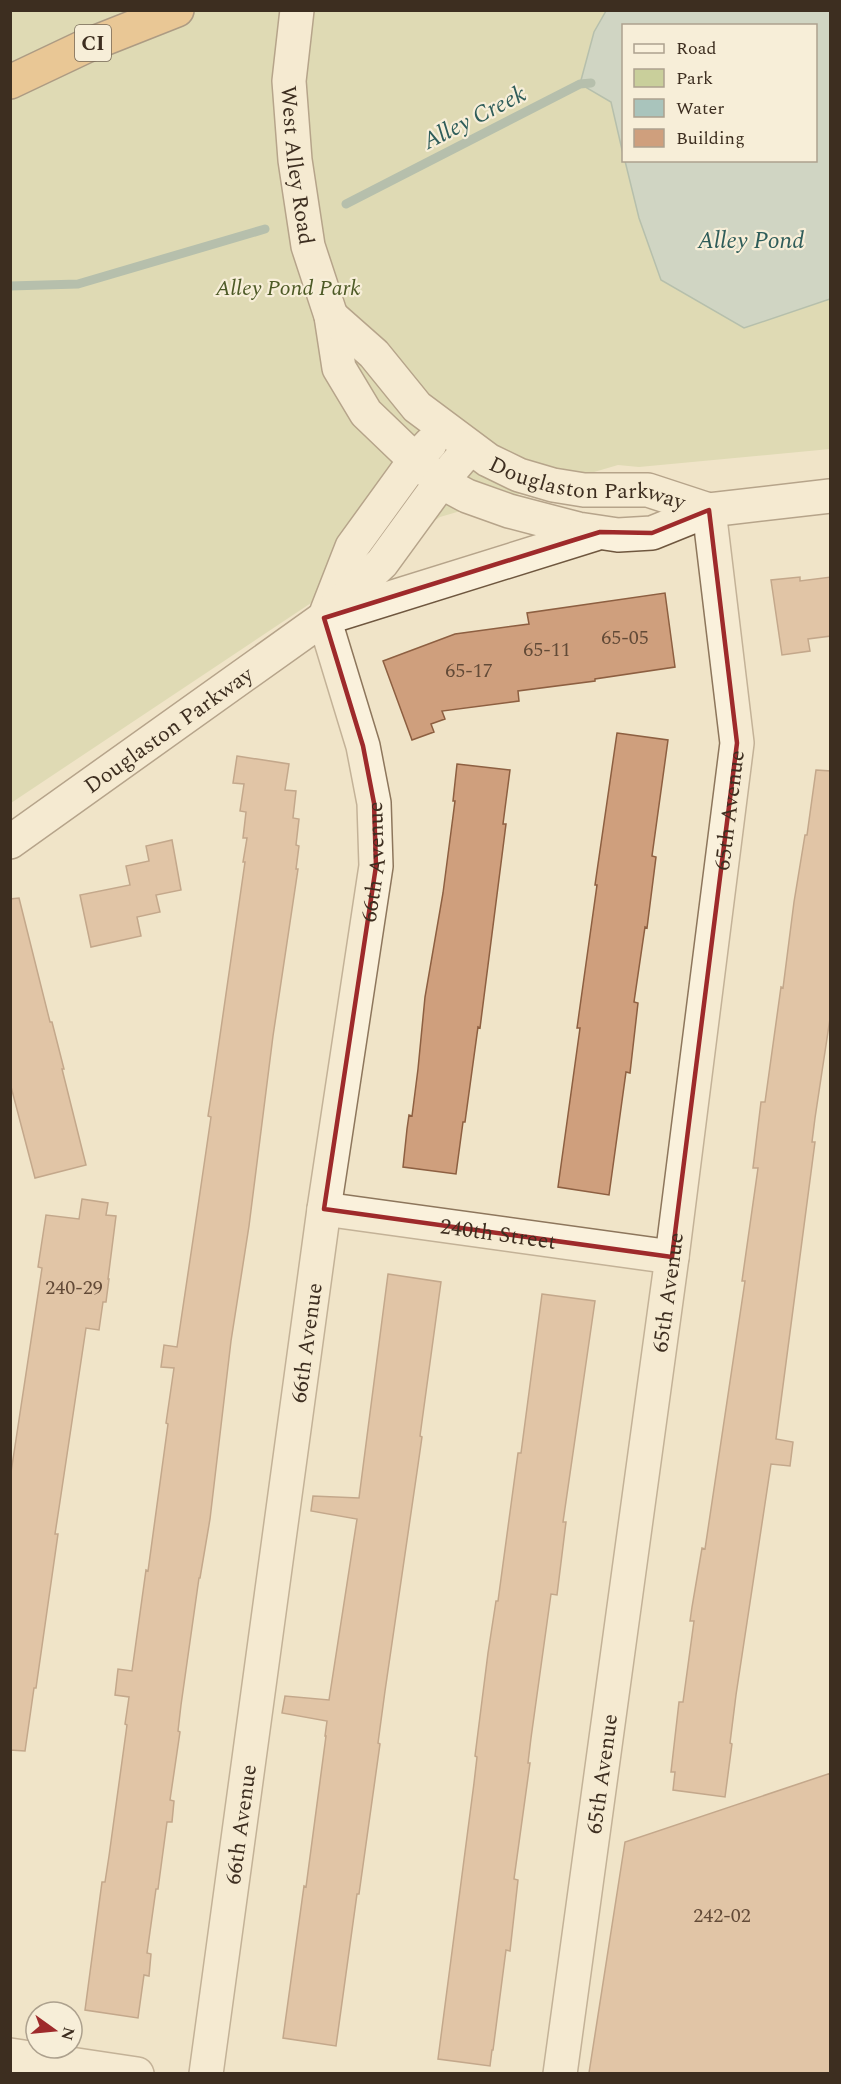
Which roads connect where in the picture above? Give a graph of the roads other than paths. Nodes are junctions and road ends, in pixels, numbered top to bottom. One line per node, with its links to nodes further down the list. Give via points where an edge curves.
1 (177, 10): 3 (highway, CI)
2 (297, 12): 4 (street, West Alley Road, via 289,81 295,160 308,246)
3 (10, 82)
4 (331, 316): 5 (street, via 374,354 417,407); 6 (street, West Alley Road, via 339,368 366,413)
5 (457, 438): 6 (street); 7 (street, Douglaston Parkway); 9 (street, Douglaston Parkway, via 519,475 553,486 648,490)
6 (415, 460): 7 (street, Douglaston Parkway); 11 (street, via 352,547)
7 (441, 482): 10 (street, Douglaston Parkway, via 517,514); 11 (street, Douglaston Parkway, via 382,563)
8 (831, 496): 9 (street, Douglaston Parkway)
9 (709, 510): 10 (street, Douglaston Parkway, via 652,533); 14 (street, 65th Avenue, via 737,743)
10 (600, 532): 11 (street, Douglaston Parkway)
11 (324, 618): 12 (street, Douglaston Parkway); 13 (street, 66th Avenue, via 363,746 374,803 376,866)
12 (10, 842)
13 (324, 1209): 14 (street, 240th Street); 17 (street, 66th Avenue)
14 (672, 1257): 18 (street, 65th Avenue)
15 (10, 2055): 16 (street)
16 (137, 2073)
17 (206, 2073)
18 (560, 2073)

